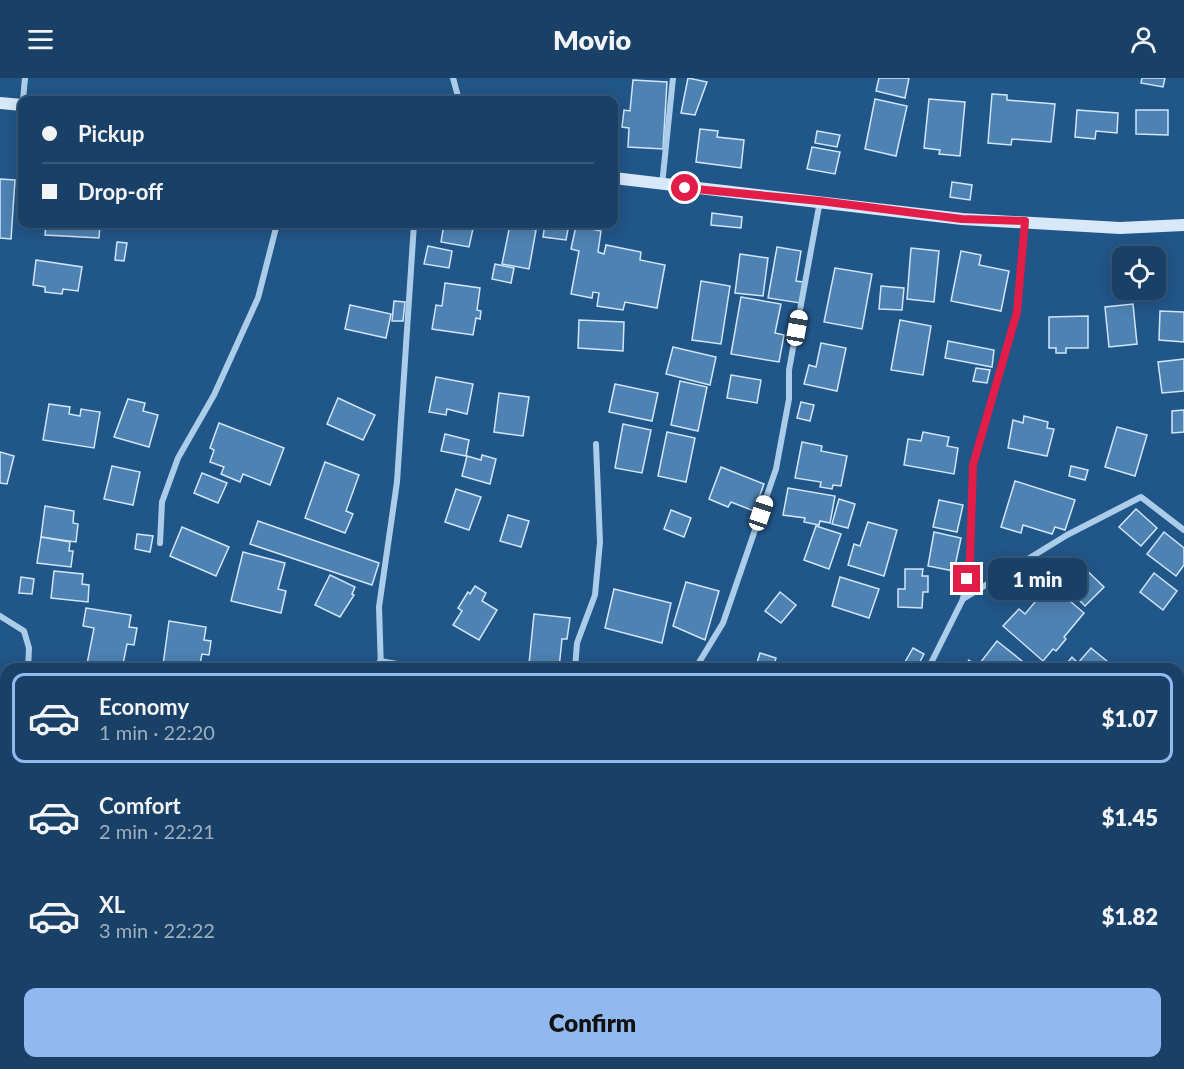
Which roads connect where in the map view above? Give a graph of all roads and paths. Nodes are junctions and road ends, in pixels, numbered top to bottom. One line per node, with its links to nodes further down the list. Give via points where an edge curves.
1 (25, 78): 4 (street)
2 (453, 78): 5 (street)
3 (673, 78): 9 (street)
4 (24, 96)
5 (458, 96)
6 (0, 103): 7 (street)
7 (18, 104)
8 (618, 179): 9 (street)
9 (662, 186): 10 (street)
10 (820, 201): 11 (street, via 962,219); 24 (street, via 789,370 789,399 776,469 723,623)
11 (1025, 221): 12 (street, via 1120,228); 18 (street, via 1017,312 973,465 970,559)
12 (1184, 225)
13 (276, 228): 17 (street, via 258,298 214,394 178,458 162,502)
14 (414, 228): 20 (street, via 397,482 379,607)
15 (596, 444): 23 (street, via 600,542 595,595 577,643)
16 (1184, 530): 18 (street, via 1141,497 1067,535)
17 (160, 543)
18 (963, 599): 25 (street)
19 (0, 616): 21 (street, via 24,631)
20 (380, 661): 22 (street)
21 (28, 663)
22 (392, 663)
23 (575, 663)
24 (699, 663)
25 (931, 663)

